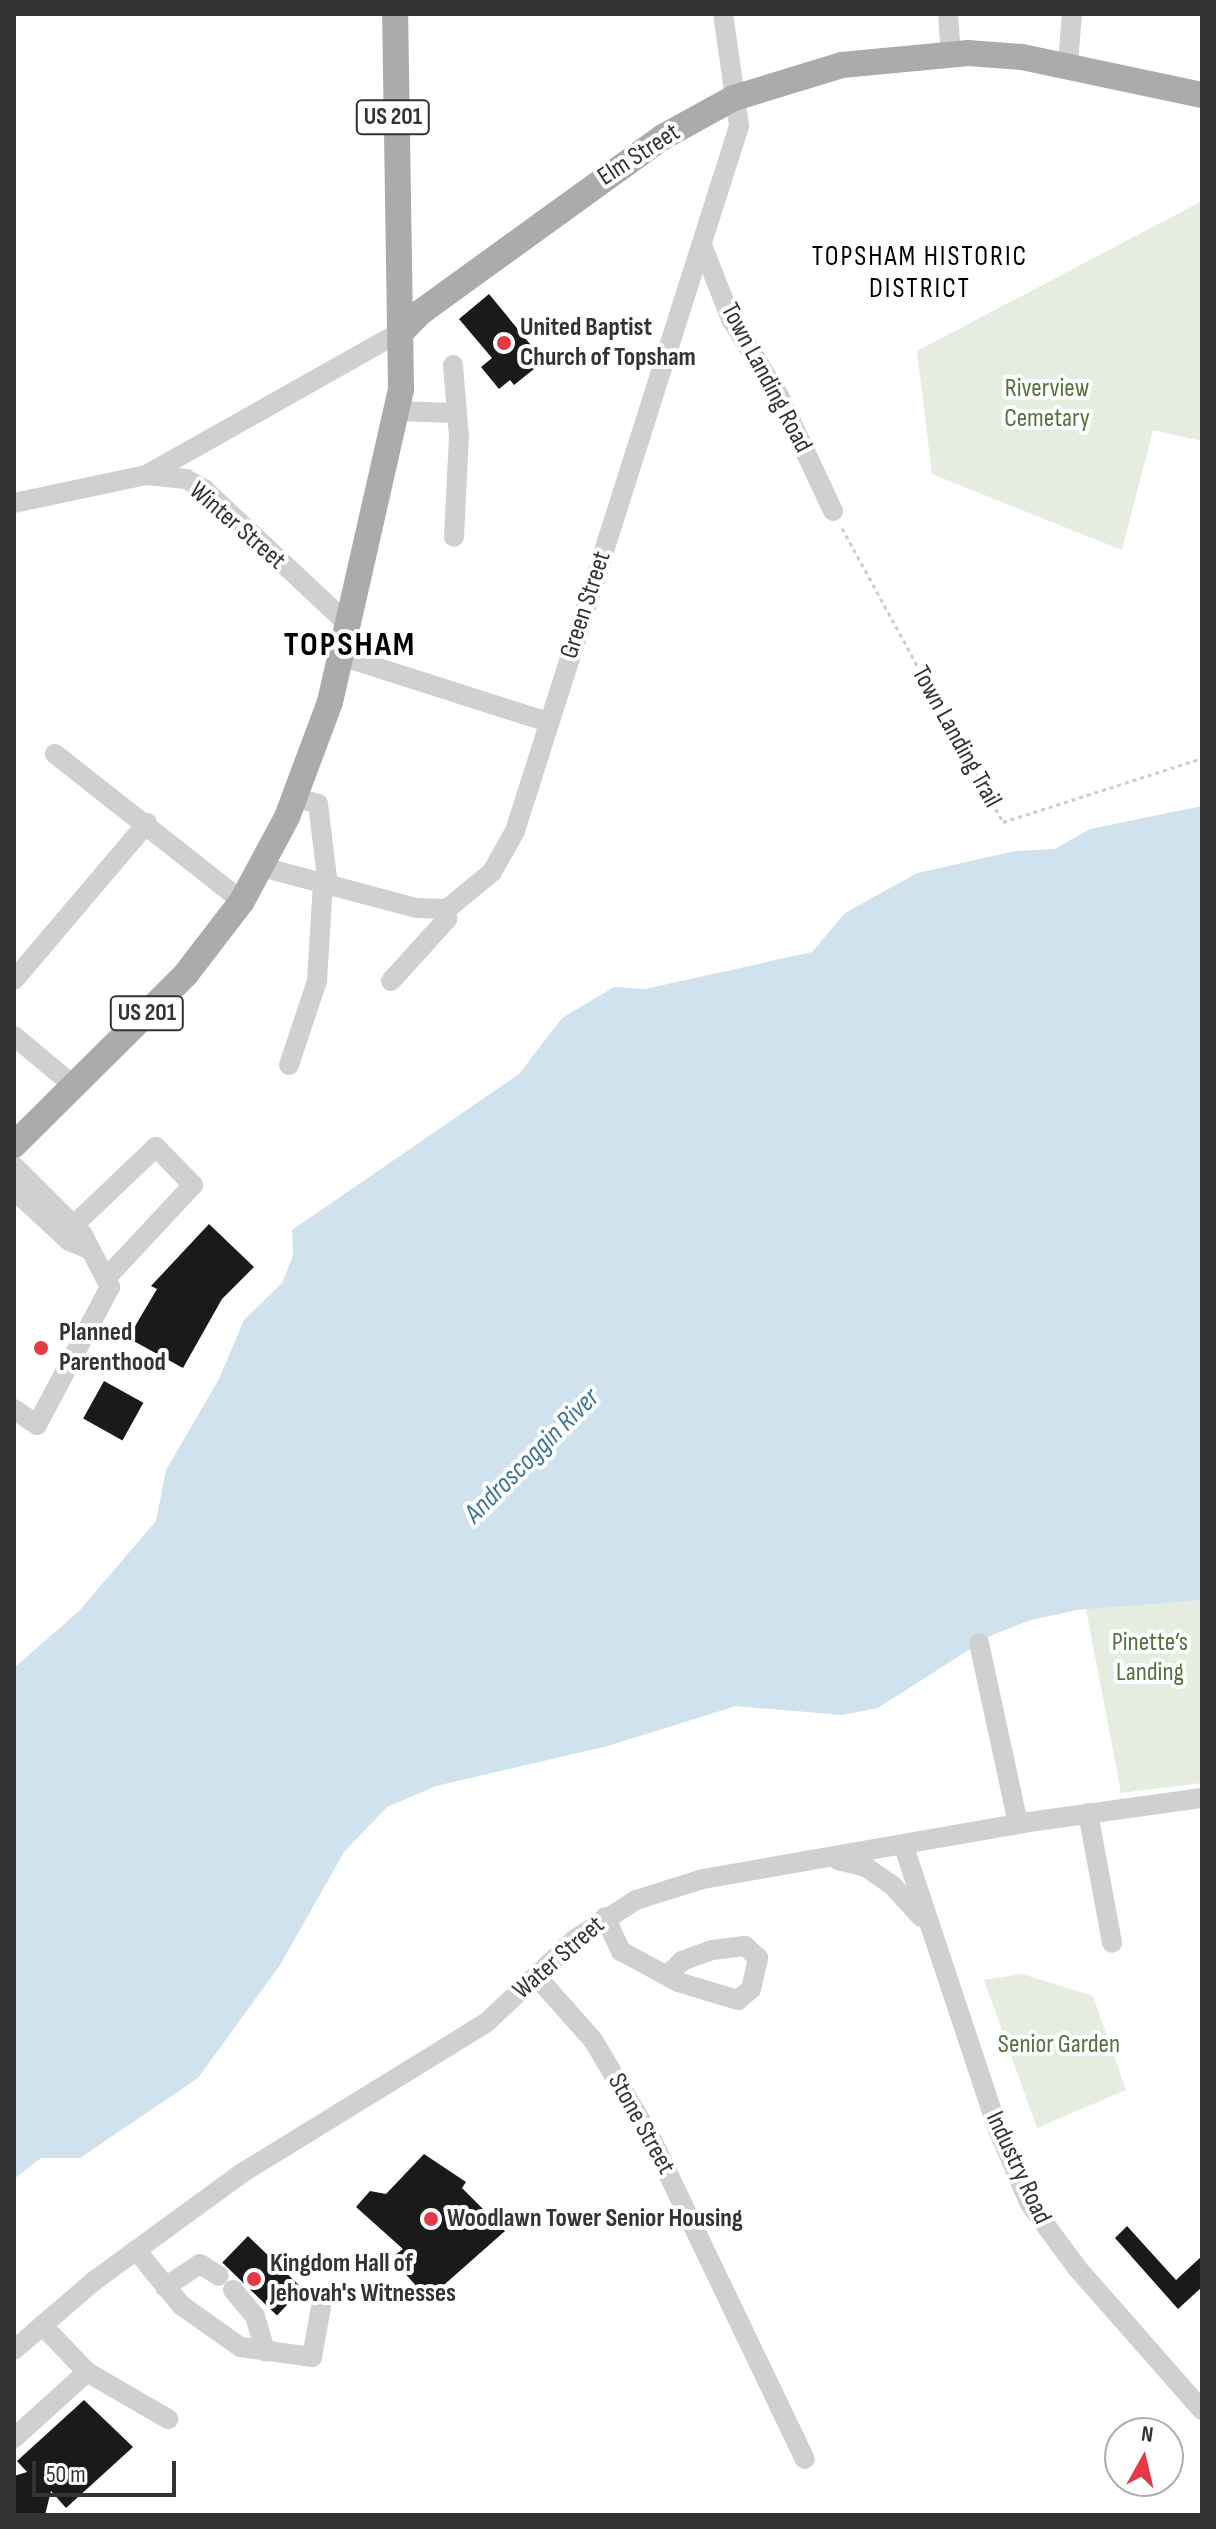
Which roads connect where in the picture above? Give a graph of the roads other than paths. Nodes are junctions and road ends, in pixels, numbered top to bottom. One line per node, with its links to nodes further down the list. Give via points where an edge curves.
1 (395, 14): 10 (main road, US 201, via 393,119)
2 (723, 14): 8 (street, Green Street)
3 (948, 14): 5 (street)
4 (1072, 14): 6 (street)
5 (951, 55): 6 (main road, Elm Street); 8 (main road, Elm Street, via 842,65)
6 (1068, 64): 7 (main road, Elm Street)
7 (1202, 95)
8 (734, 98): 9 (street, Green Street, via 739,126); 10 (main road, Elm Street, via 605,177)
9 (702, 245): 16 (street, Town Landing Road, via 731,319 779,396); 20 (street, Green Street)
10 (402, 331): 12 (main road); 14 (street, Elm Street)
11 (453, 365): 13 (street)
12 (398, 411): 13 (street); 18 (main road, US 201)
13 (453, 413): 17 (street, via 459,437)
14 (146, 475): 15 (street, Winter Street); 18 (street, Winter Street, via 186,479 204,489)
15 (14, 503)
16 (833, 511)
17 (454, 537)
18 (348, 624): 19 (main road, US 201)
19 (341, 656): 20 (street); 22 (main road, US 201)
20 (548, 722): 27 (street, Green Street, via 515,831 492,872)
21 (55, 754): 23 (street)
22 (295, 797): 24 (main road, US 201); 25 (street, via 318,804)
23 (147, 823): 26 (street); 28 (street)
24 (262, 867): 25 (street); 26 (main road, US 201)
25 (326, 884): 27 (street, via 416,908); 31 (street, via 317,981)
26 (242, 901): 32 (main road, US 201, via 186,974)
27 (447, 909): 29 (street, Green Street, via 447,919)
28 (14, 980)
29 (391, 981)
30 (14, 1036): 32 (street)
31 (289, 1065)
32 (74, 1086): 33 (main road, US 201)
33 (14, 1145)
34 (14, 1166): 36 (street)
35 (14, 1190): 37 (street, via 69,1241)
36 (74, 1225): 37 (street); 38 (street, via 156,1147 193,1185)
37 (89, 1249): 38 (street)
38 (108, 1276): 39 (street, via 104,1306 37,1425)
39 (14, 1409)
40 (979, 1643): 43 (street)
41 (1202, 1798): 42 (street, Water Street)
42 (1088, 1813): 43 (street, Water Street); 48 (street)
43 (1018, 1824): 44 (street, Water Street)
44 (903, 1844): 45 (street, Water Street); 47 (street, Industry Road)
45 (831, 1858): 46 (street, Water Street, via 669,1888); 47 (street, Industry Road, via 866,1867 892,1885)
46 (605, 1917): 49 (street, via 621,1951); 50 (street, Water Street)
47 (928, 1927): 58 (street, Industry Road, via 997,2127 1030,2204 1078,2269)
48 (1112, 1943)
49 (667, 1976)
50 (537, 1977): 51 (street, Water Street, via 465,2037 326,2118); 61 (street, Stone Street, via 593,2040 650,2136)
51 (136, 2250): 52 (street); 54 (street, Water Street)
52 (165, 2287): 56 (street, via 222,2339); 56 (street, via 200,2264 226,2283 255,2316)
53 (321, 2307): 56 (street, via 312,2357)
54 (42, 2325): 55 (street, Water Street); 57 (street)
55 (14, 2350)
56 (265, 2352)
57 (87, 2372): 59 (street); 60 (street)
58 (1202, 2410)
59 (168, 2419)
60 (14, 2438)
61 (805, 2459)

